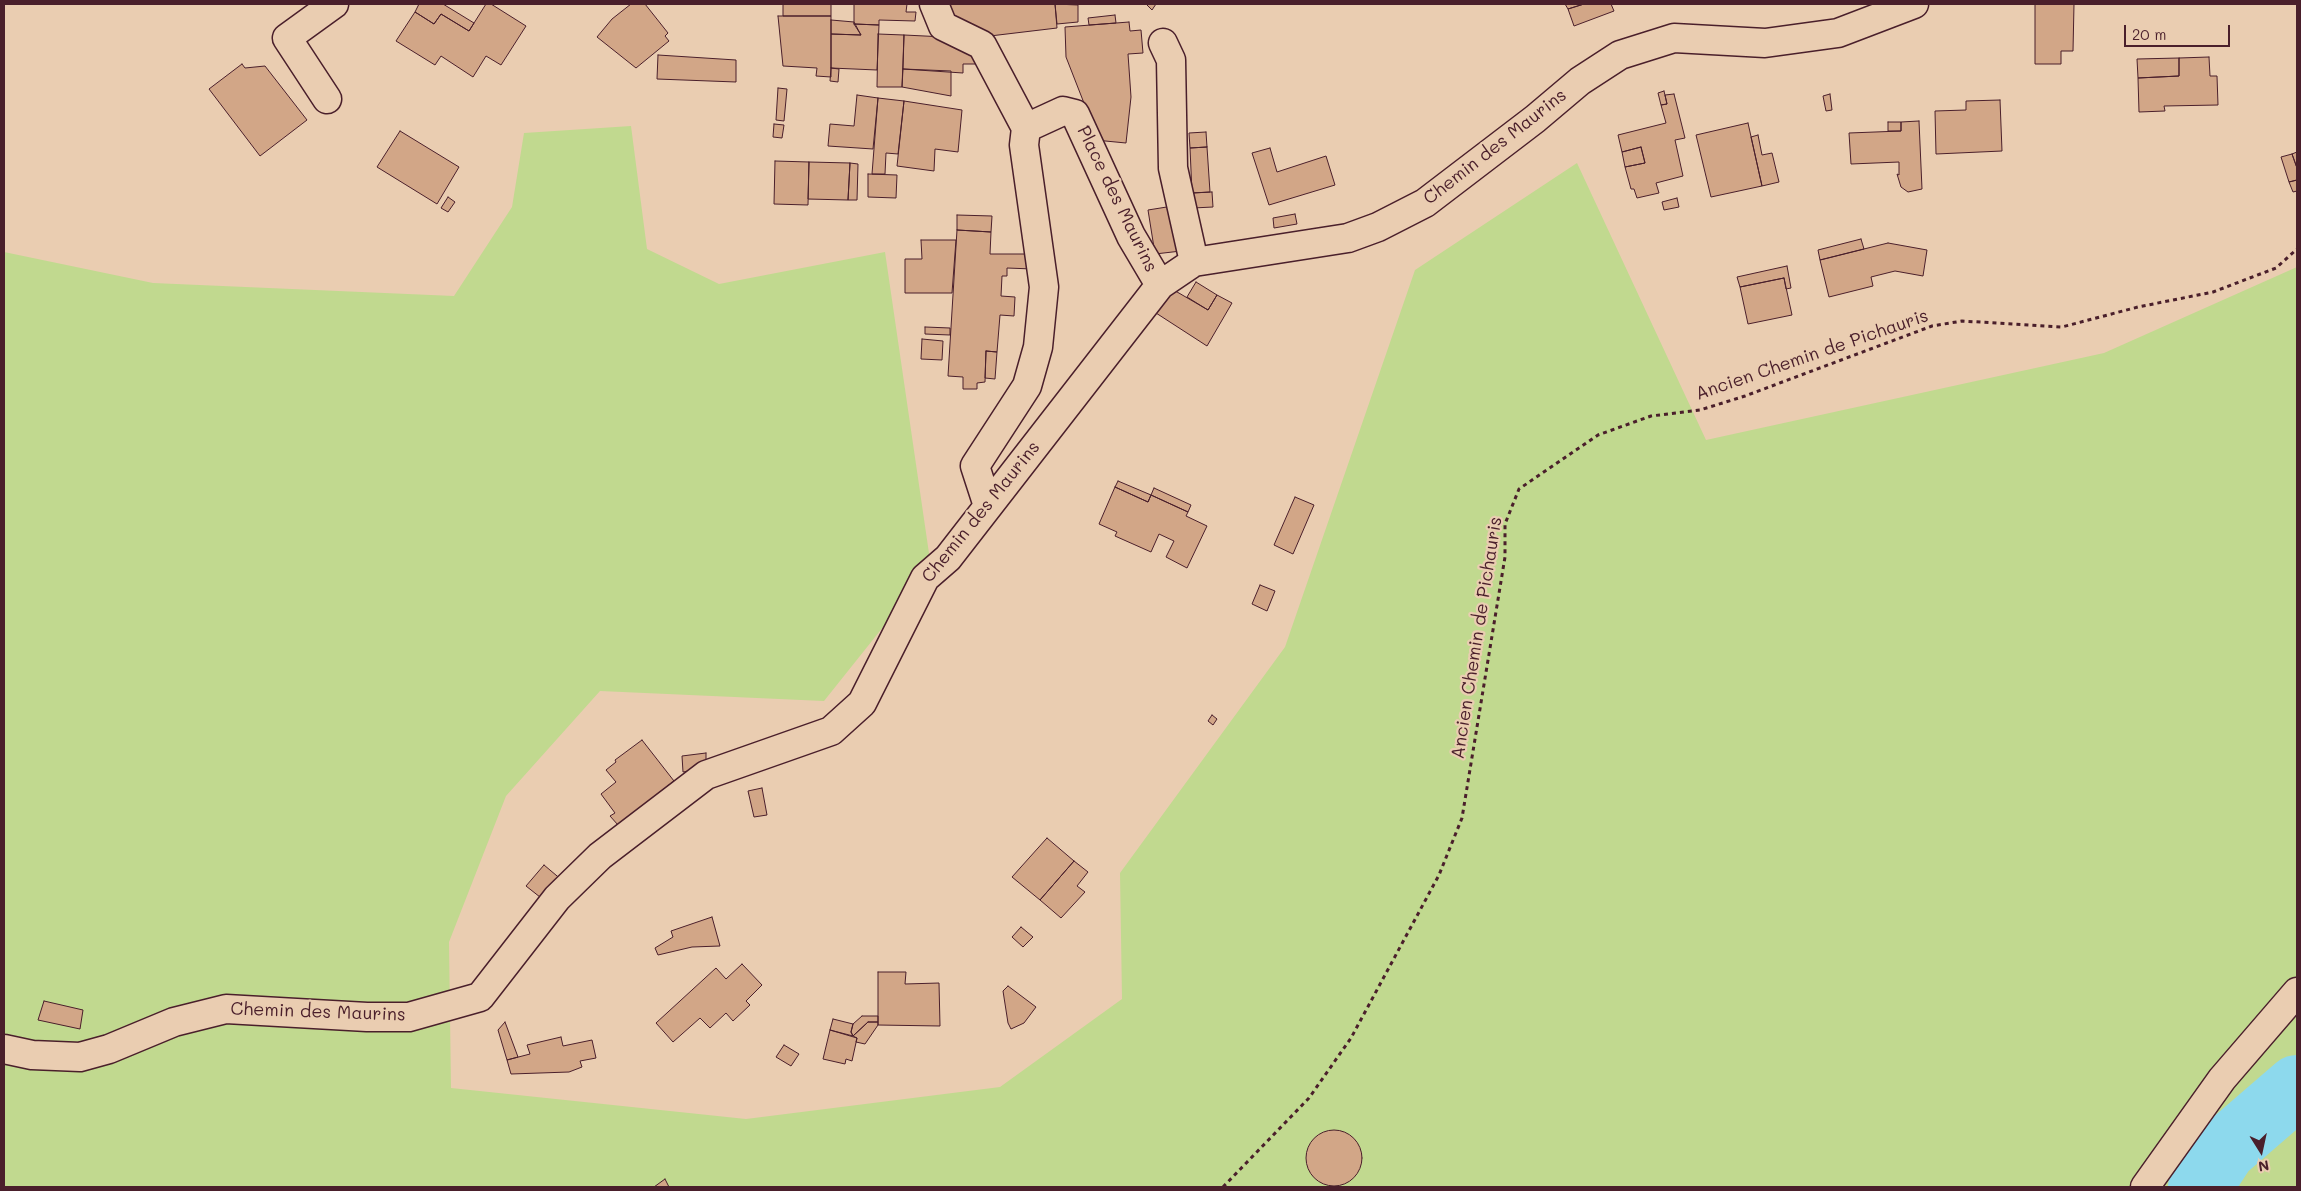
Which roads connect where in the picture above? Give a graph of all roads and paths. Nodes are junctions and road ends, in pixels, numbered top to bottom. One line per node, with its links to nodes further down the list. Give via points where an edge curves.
1 (334, 4): 5 (street, via 287,38)
2 (934, 4): 6 (street, via 943,26 982,45)
3 (1914, 4): 8 (street, Chemin des Maurins, via 1838,33 1765,43 1674,38 1620,55 1580,81 1425,203 1378,227 1348,238)
4 (1163, 43): 8 (street, via 1171,60 1173,168)
5 (327, 99)
6 (1026, 128): 9 (street, Place des Maurins, via 1063,111 1075,114 1131,236); 10 (street, via 1024,145 1044,287 1038,347 1027,386 975,466)
7 (2297, 249): 13 (path, Ancien Chemin de Pichauris, via 2276,268 2213,292 2062,327 1962,321 1932,326 1745,396 1700,410 1652,416 1598,435 1518,489 1505,524 1505,557 1462,818 1439,875 1351,1038 1308,1098)
8 (1194, 262): 9 (street, Chemin des Maurins)
9 (1160, 285): 10 (street, Chemin des Maurins)
10 (988, 506): 12 (street, Chemin des Maurins, via 948,558 925,578 862,703 831,731 706,775 607,850 556,898 480,997 409,1017 226,1009 174,1022 109,1049 80,1057)
11 (2297, 992): 14 (street, via 2222,1079)
12 (4, 1049)
13 (1223, 1187)
14 (2145, 1187)

